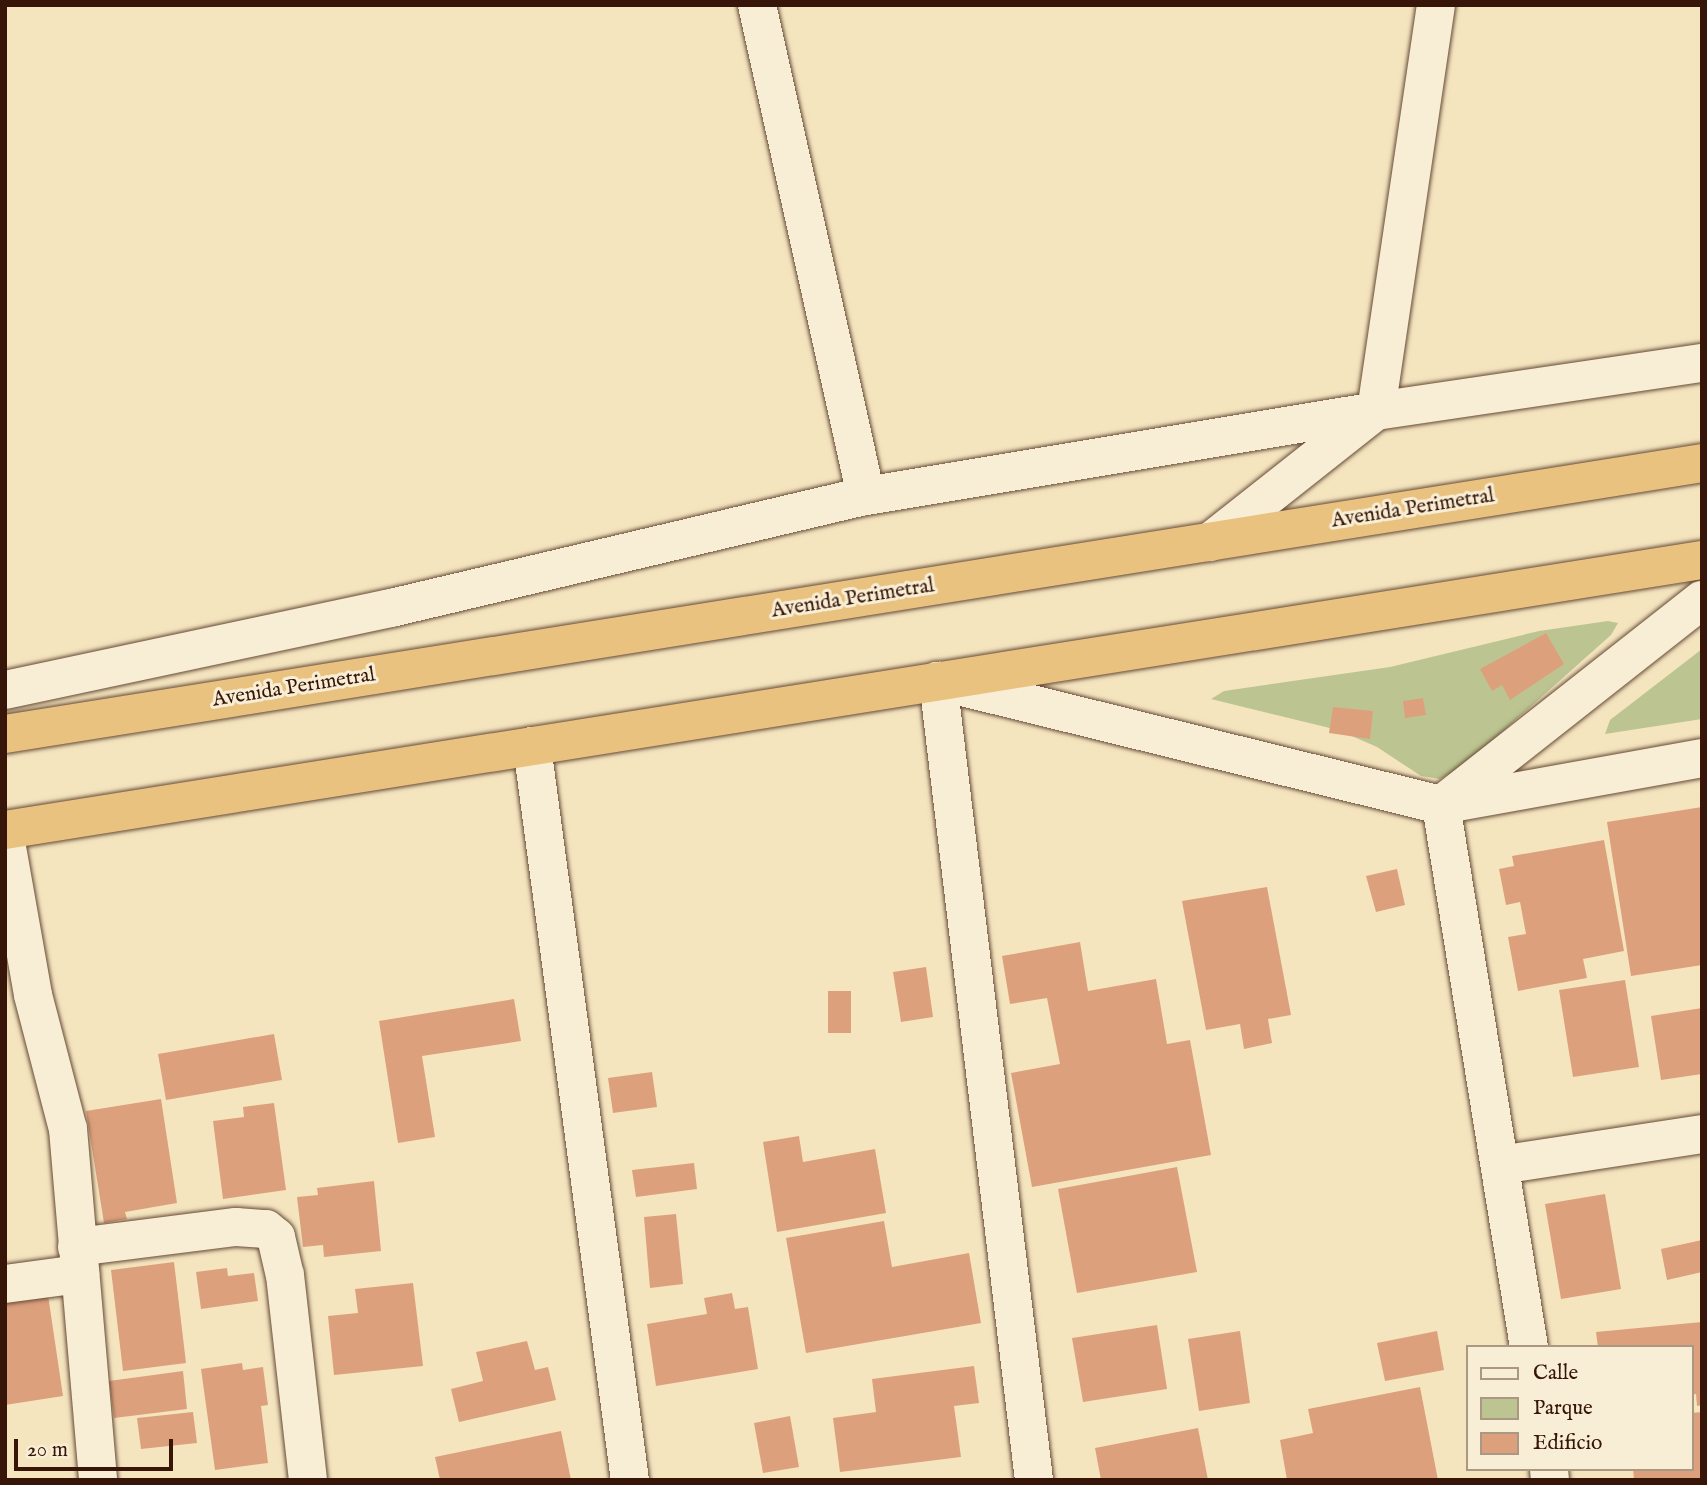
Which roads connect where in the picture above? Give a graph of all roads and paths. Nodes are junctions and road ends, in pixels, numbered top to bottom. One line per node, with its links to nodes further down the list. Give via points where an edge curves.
1 (757, 5): 6 (street)
2 (1436, 5): 4 (street)
3 (1702, 363): 4 (street)
4 (1376, 411): 6 (street); 7 (street)
5 (1702, 463): 7 (highway, Avenida Perimetral)
6 (866, 496): 11 (street, via 391,608)
7 (1210, 542): 12 (highway, Avenida Perimetral)
8 (1702, 560): 10 (highway)
9 (1702, 600): 15 (street)
10 (938, 681): 13 (highway); 15 (street); 26 (street)
11 (5, 690)
12 (5, 734)
13 (532, 746): 16 (highway); 25 (street)
14 (1702, 758): 15 (street)
15 (1441, 805): 19 (street)
16 (5, 830)
17 (5, 836): 20 (street, via 33,995 68,1129)
18 (1702, 1134): 19 (street)
19 (1500, 1165): 22 (street)
20 (79, 1261): 21 (street); 23 (street); 24 (street, via 236,1227 266,1229 276,1237 285,1275)
21 (5, 1284)
22 (1529, 1345)
23 (99, 1480)
24 (308, 1480)
25 (630, 1480)
26 (1034, 1480)

